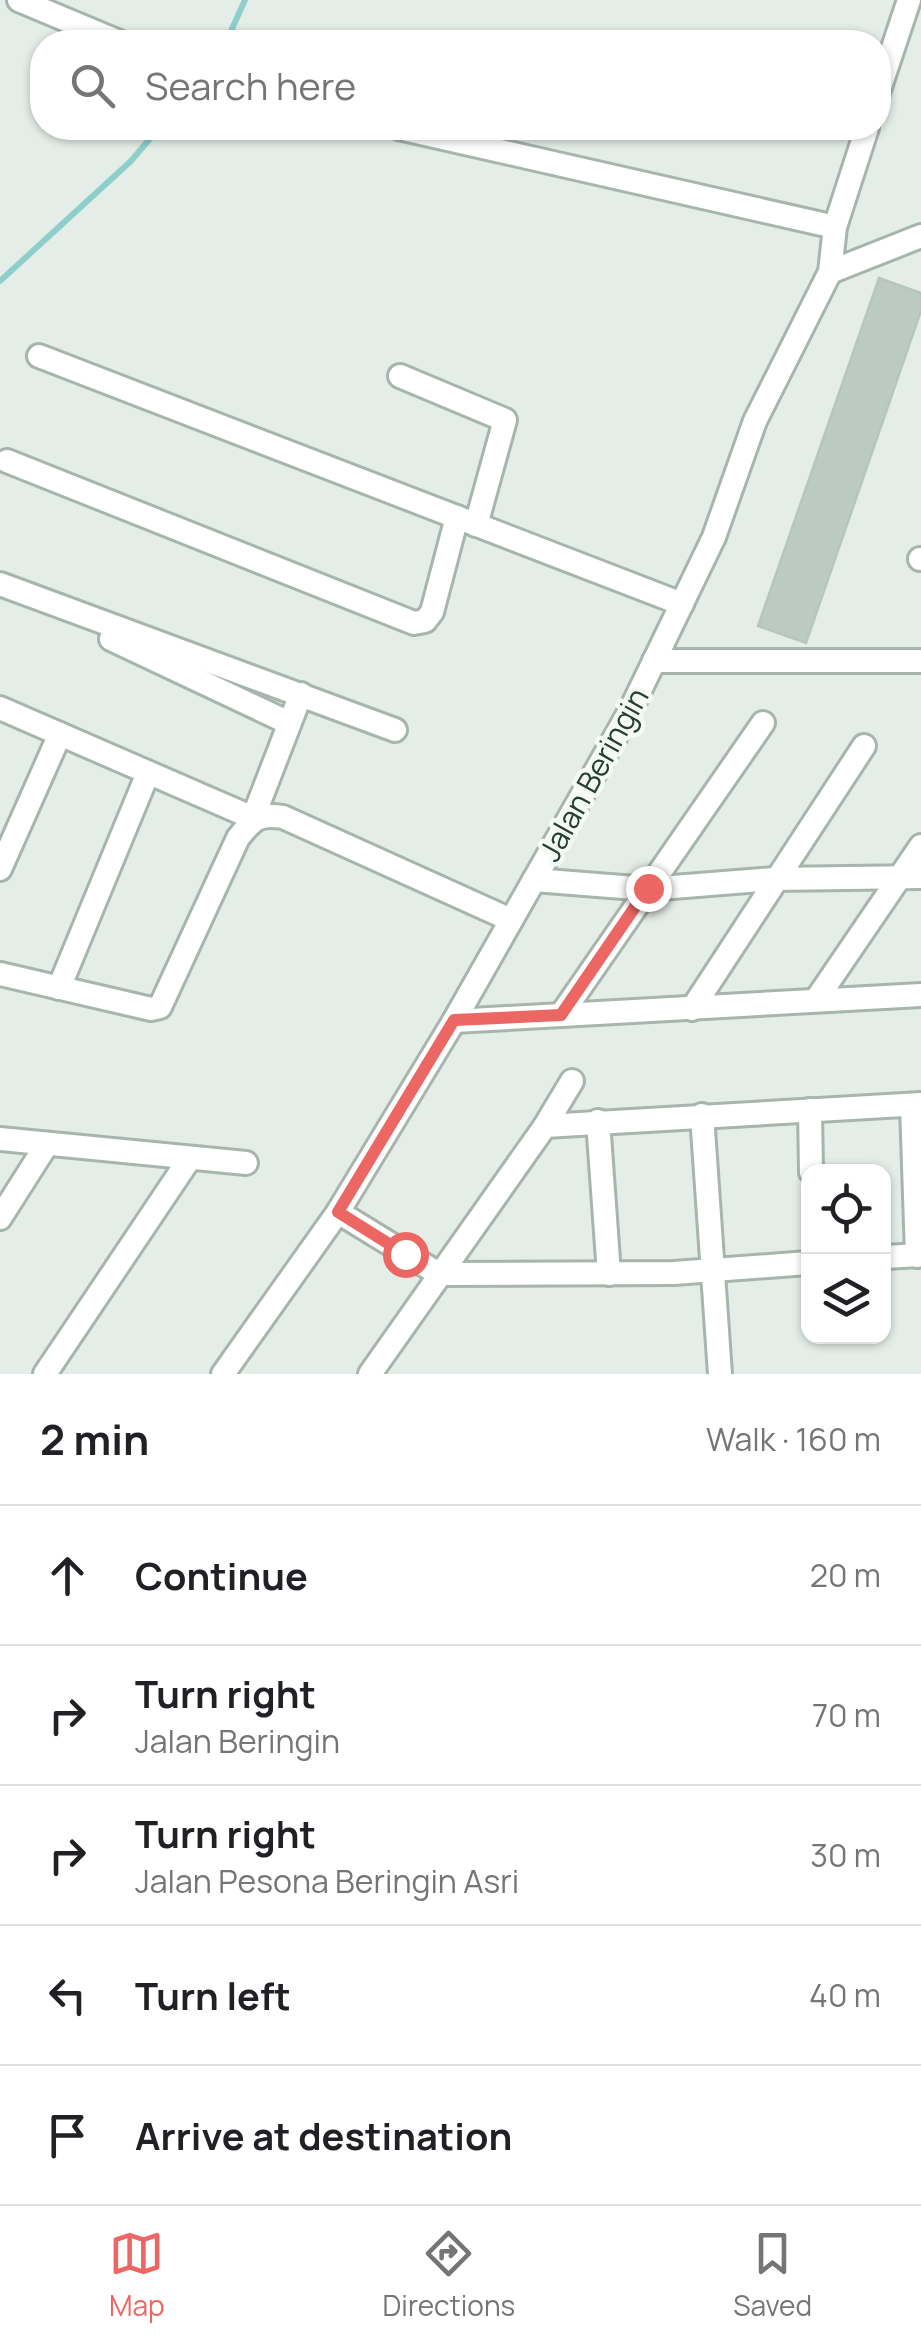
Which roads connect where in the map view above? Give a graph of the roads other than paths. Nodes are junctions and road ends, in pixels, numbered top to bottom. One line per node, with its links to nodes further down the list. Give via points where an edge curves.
1 (19, 0): 3 (street)
2 (909, 0): 4 (street)
3 (90, 30)
4 (891, 54)
5 (452, 140): 7 (street)
6 (863, 140): 7 (street, Jalan Beringin)
7 (835, 227): 9 (street, Jalan Beringin)
8 (921, 236): 9 (street)
9 (830, 272): 15 (street, Jalan Beringin, via 755,421)
10 (39, 356): 13 (street)
11 (400, 376): 13 (street, via 506,420)
12 (8, 462): 13 (street, via 414,623 426,622 432,612)
13 (466, 521): 15 (street)
14 (0, 585): 18 (street); 21 (street)
15 (682, 604): 16 (street, Jalan Beringin)
16 (654, 660): 17 (street); 31 (street, Jalan Beringin)
17 (921, 661)
18 (301, 694): 21 (street); 22 (street)
19 (0, 708): 23 (street)
20 (763, 722): 32 (street)
21 (289, 723): 26 (street)
22 (395, 730)
23 (60, 734): 25 (street); 28 (street)
24 (864, 746): 30 (street)
25 (148, 773): 26 (street); 35 (street)
26 (253, 818): 33 (street, via 283,816); 35 (street, via 160,1007)
27 (921, 846): 29 (street)
28 (0, 868)
29 (910, 877): 30 (street); 37 (street)
30 (774, 879): 32 (street); 38 (street)
31 (534, 880): 32 (street); 33 (street, Jalan Beringin)
32 (648, 888): 39 (street)
33 (511, 920): 40 (street, Jalan Beringin)
34 (0, 974): 35 (street)
35 (59, 988)
36 (921, 996): 37 (street)
37 (816, 1000): 38 (street)
38 (692, 1009): 39 (street)
39 (561, 1015): 40 (street)
40 (454, 1020): 52 (street, Jalan Beringin)
41 (572, 1081): 46 (street)
42 (916, 1105): 43 (street); 54 (street)
43 (810, 1110): 44 (street); 51 (street)
44 (702, 1115): 45 (street); 57 (street)
45 (598, 1121): 46 (street); 59 (street)
46 (545, 1126): 58 (street)
47 (0, 1139): 48 (street)
48 (46, 1144): 49 (street); 53 (street)
49 (190, 1158): 50 (street); 60 (street)
50 (246, 1164)
51 (811, 1164)
52 (338, 1212): 58 (street); 61 (street, Jalan Beringin)
53 (0, 1218)
54 (919, 1256): 55 (street)
55 (891, 1257)
56 (801, 1264): 57 (street)
57 (713, 1270): 59 (street); 63 (street)
58 (439, 1274): 59 (street); 62 (street)
59 (609, 1274)
60 (45, 1374)
61 (223, 1374)
62 (370, 1374)
63 (720, 1374)

